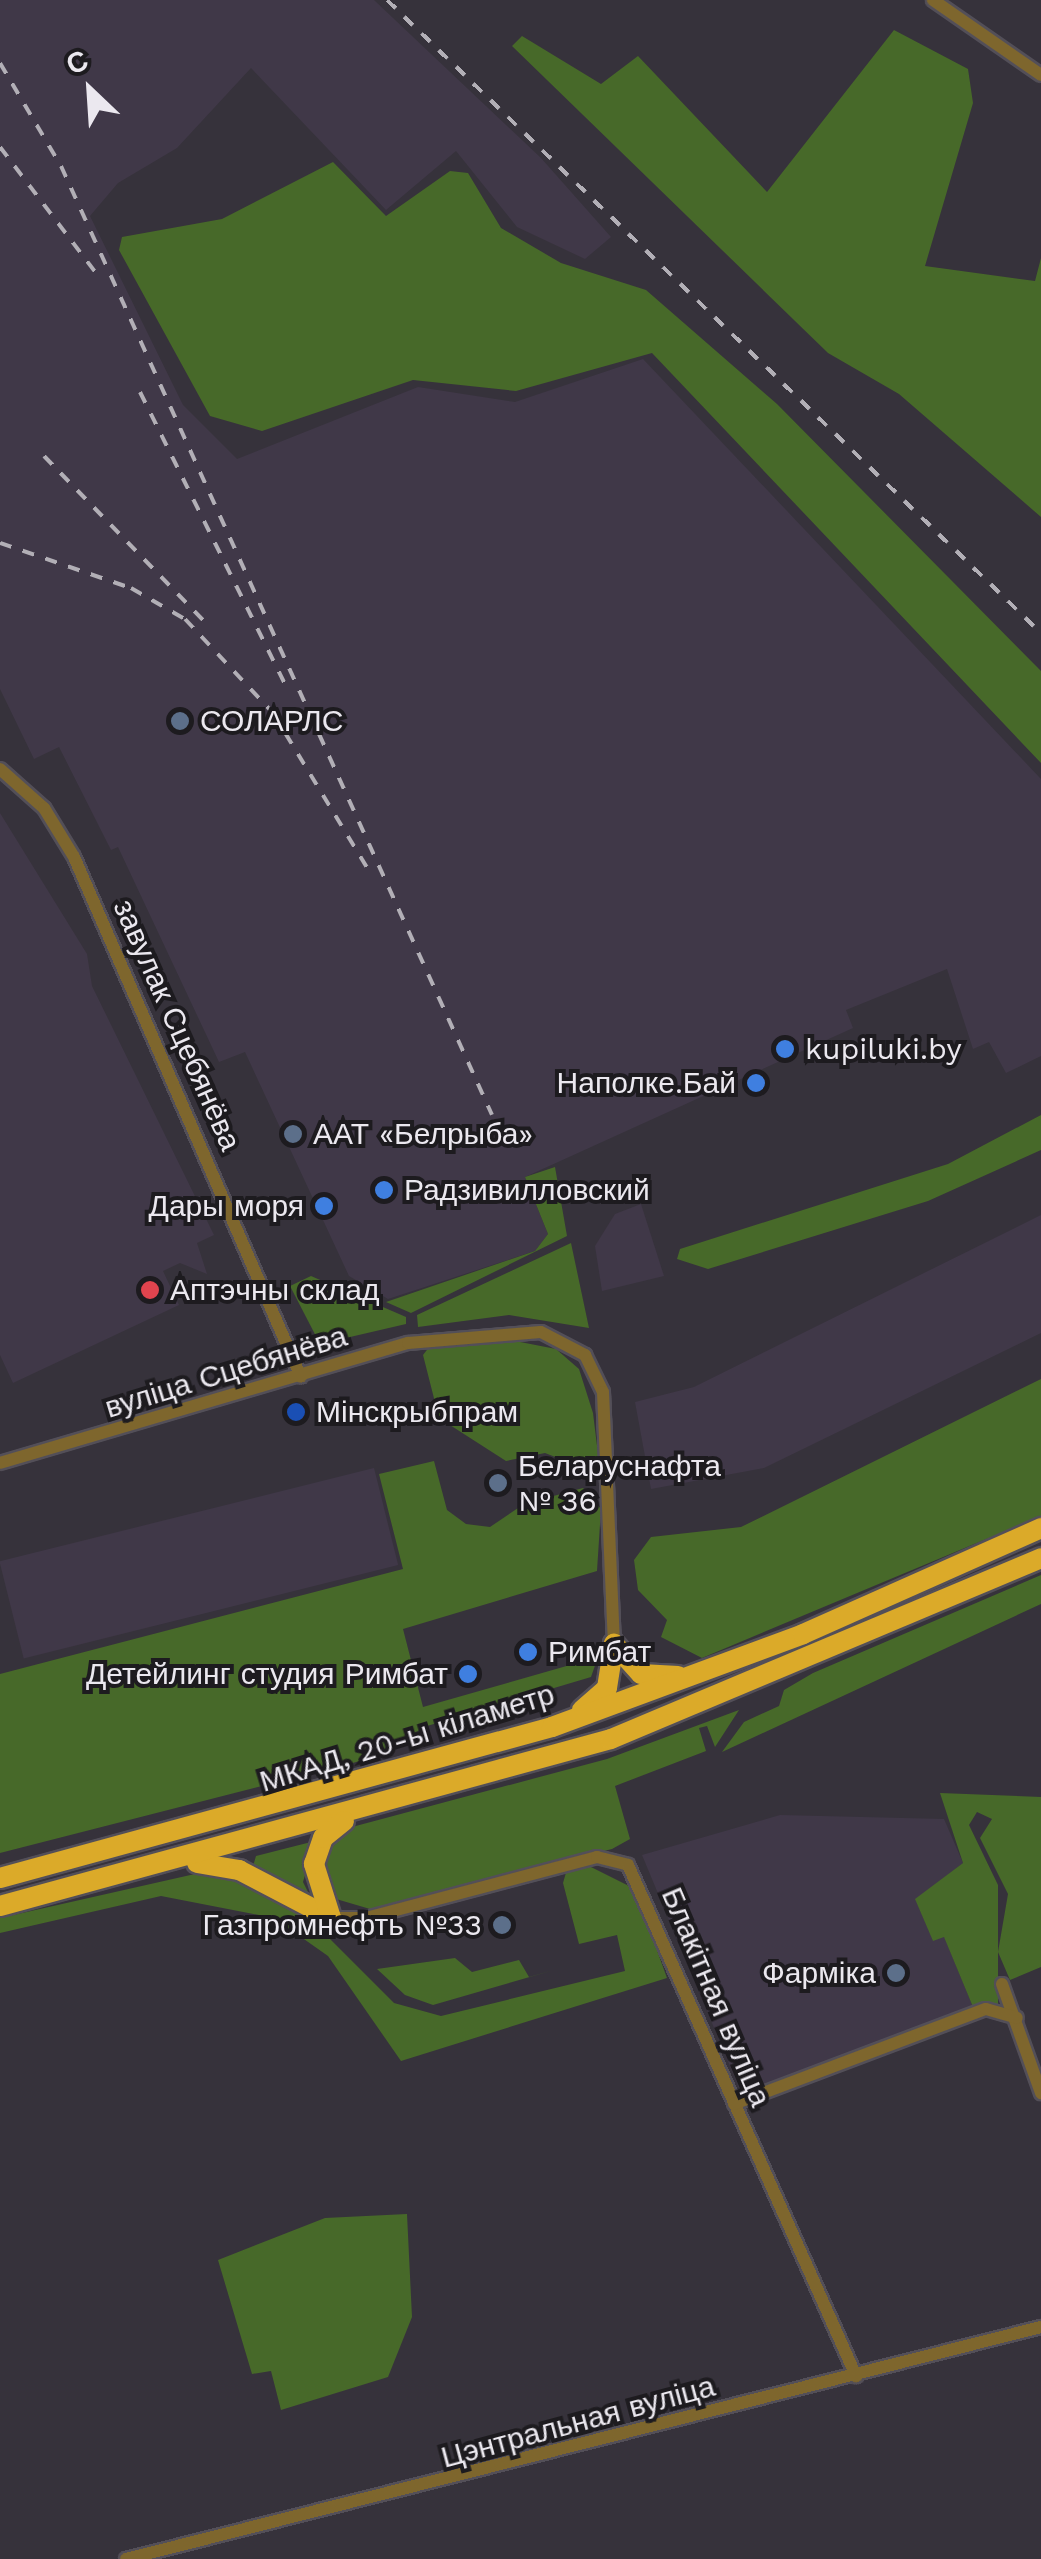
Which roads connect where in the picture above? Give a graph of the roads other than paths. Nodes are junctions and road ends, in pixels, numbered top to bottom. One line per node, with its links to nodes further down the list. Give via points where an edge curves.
1 (932, 0): 2 (street)
2 (1041, 75)
3 (0, 769): 4 (street, завулак Сцебянёва, via 44,808 74,857)
4 (301, 1377): 5 (street, вуліца Сцебянёва); 8 (street, вуліца Сцебянёва, via 478,1331 541,1332 585,1355 609,1432)
5 (0, 1463)
6 (1041, 1528): 9 (highway, МКАД, 20-ы кіламетр)
7 (1041, 1558): 11 (highway, МКАД, 20-ы кіламетр, via 611,1739)
8 (614, 1644): 9 (highway, via 641,1674); 10 (highway, via 606,1688)
9 (699, 1675): 10 (highway, МКАД, 20-ы кіламетр)
10 (552, 1727): 13 (highway, МКАД, 20-ы кіламетр)
11 (356, 1814): 12 (highway, МКАД, 20-ы кіламетр); 15 (highway, via 323,1838 314,1864)
12 (170, 1864): 14 (highway, МКАД, 20-ы кіламетр); 15 (highway, via 217,1862)
13 (0, 1878)
14 (0, 1906)
15 (332, 1918): 19 (street, Блакітная вуліца, via 366,1918 596,1857 628,1864)
16 (1002, 1984): 17 (street)
17 (1018, 2018): 18 (street); 19 (street, via 986,2008)
18 (1041, 2093)
19 (734, 2104): 21 (street, Блакітная вуліца)
20 (1041, 2327): 21 (street, Цэнтральная вуліца)
21 (856, 2376): 22 (street, Цэнтральная вуліца)
22 (126, 2559)

